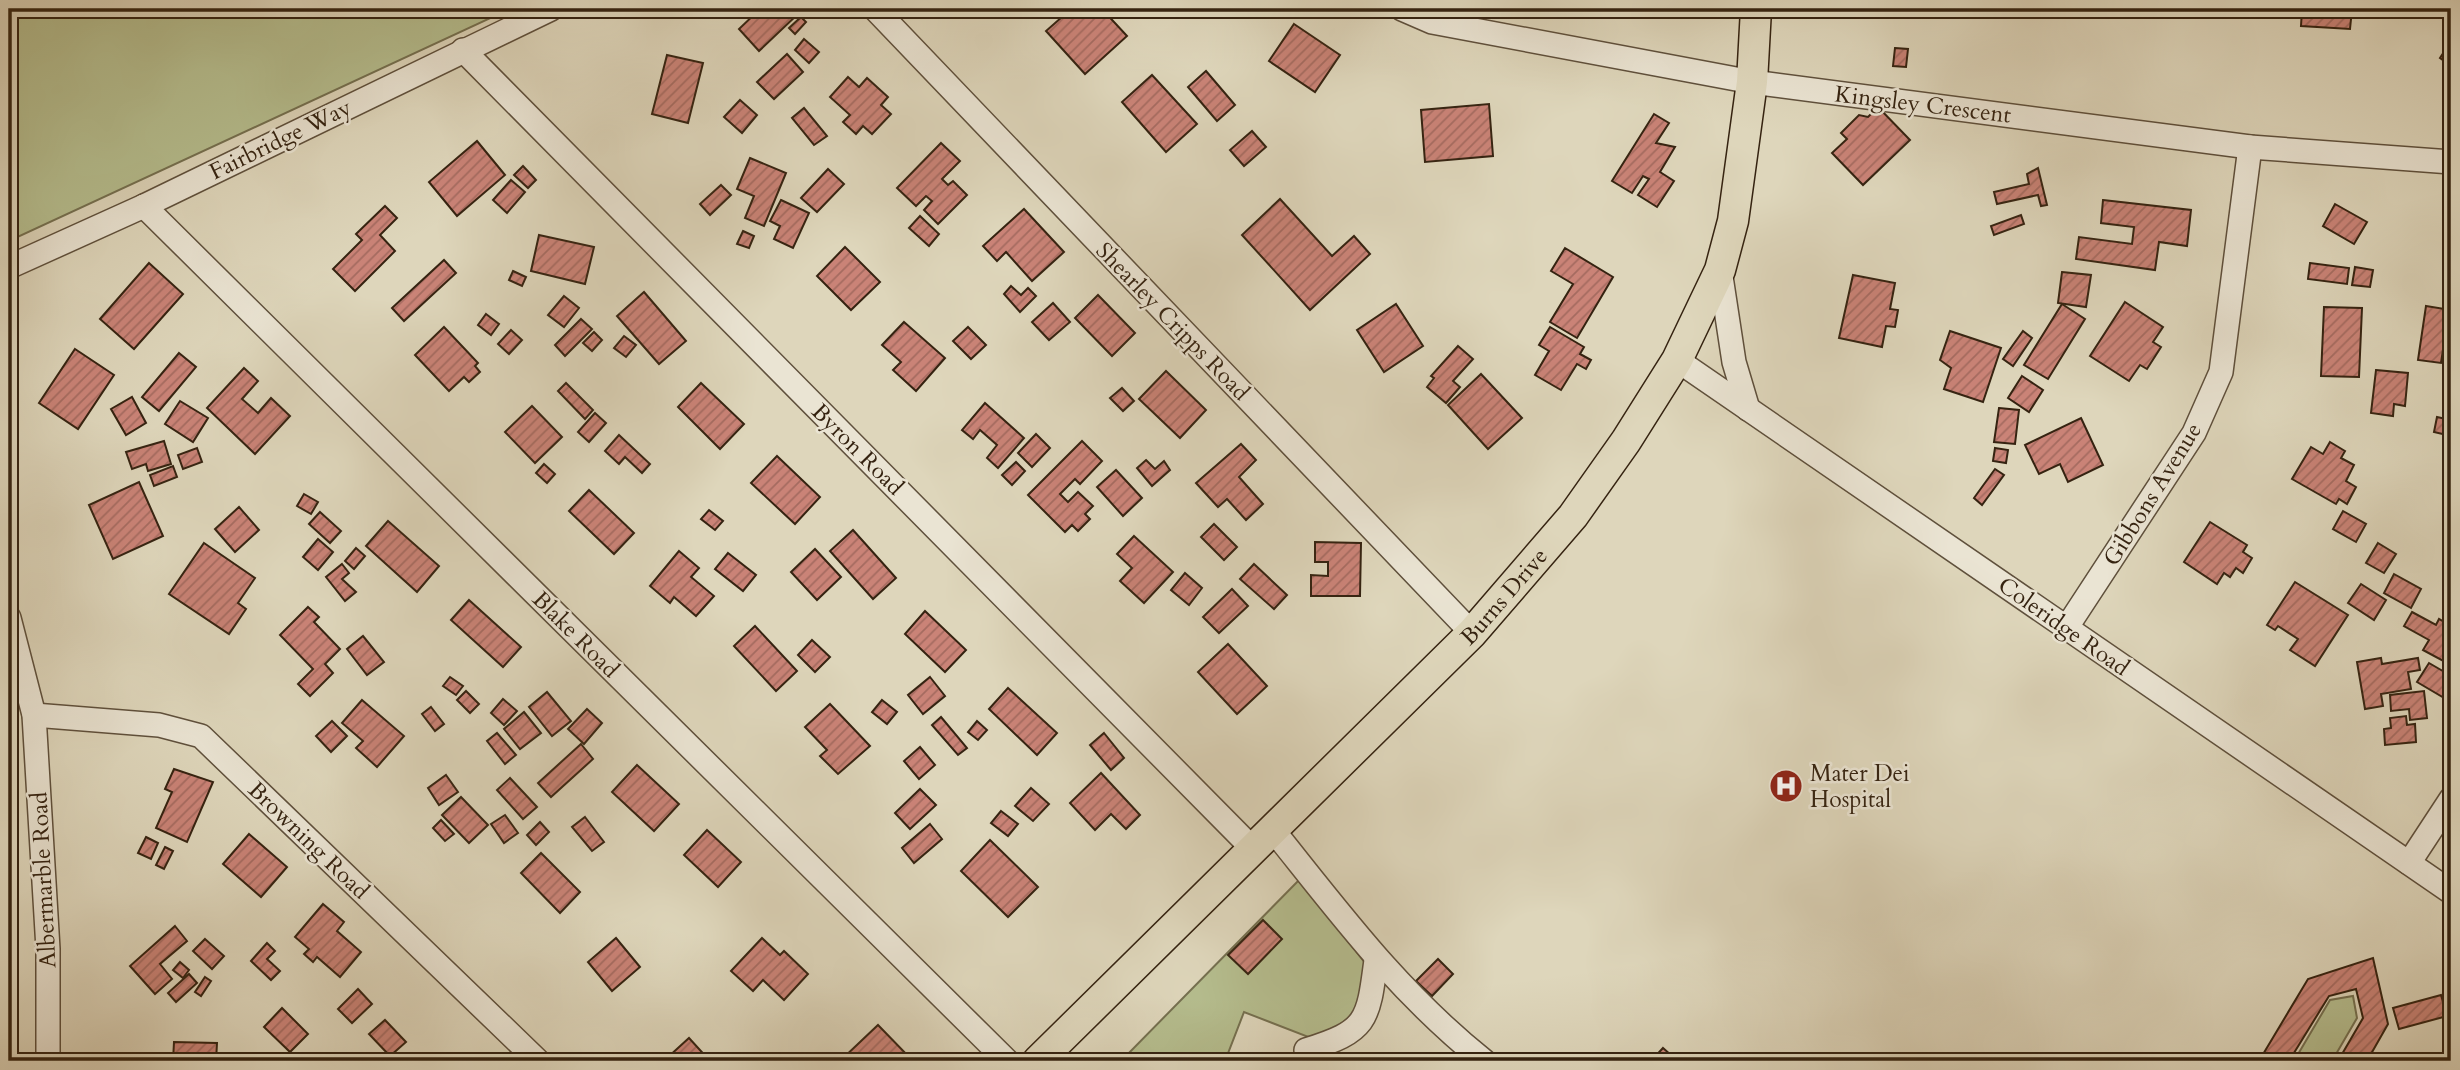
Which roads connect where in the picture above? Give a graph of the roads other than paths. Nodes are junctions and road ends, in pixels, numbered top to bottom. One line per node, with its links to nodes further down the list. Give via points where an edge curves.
1 (551, 9): 5 (street, Fairbridge Way)
2 (875, 9): 16 (street, Shearley Cripps Road)
3 (1402, 9): 6 (street, Kingsley Crescent, via 1432,22)
4 (1756, 9): 6 (main road, Burns Drive)
5 (463, 50): 9 (street, Fairbridge Way); 19 (street, Byron Road)
6 (1752, 82): 7 (street, Kingsley Crescent); 11 (main road, Burns Drive, via 1733,221)
7 (2250, 147): 8 (street, Kingsley Crescent); 15 (street, Gibbons Avenue, via 2221,372 2194,433)
8 (2451, 162)
9 (144, 206): 10 (street, Fairbridge Way); 26 (street, Blake Road)
10 (9, 267)
11 (1720, 270): 12 (main road, Burns Drive); 13 (street, via 1734,362)
12 (1677, 360): 13 (street, Coleridge Road); 16 (main road, Burns Drive, via 1573,516)
13 (1748, 409): 15 (street, Coleridge Road)
14 (9, 618): 17 (street, Albermarble Road)
15 (2067, 627): 20 (street, Coleridge Road)
16 (1472, 633): 19 (main road, Burns Drive)
17 (34, 715): 24 (street, Albermarble Road, via 48,949); 25 (street, Browning Road, via 159,725 201,736)
18 (2451, 799): 20 (street)
19 (1264, 839): 22 (street, Byron Road); 27 (main road, Burns Drive)
20 (2409, 863): 21 (street, Coleridge Road)
21 (2451, 892)
22 (1376, 960): 23 (street, via 1370,1001 1360,1025 1342,1039); 28 (street, Byron Road, via 1435,1022)
23 (1306, 1050)
24 (48, 1061)
25 (538, 1061)
26 (1007, 1061)
27 (1038, 1061)
28 (1484, 1061)

